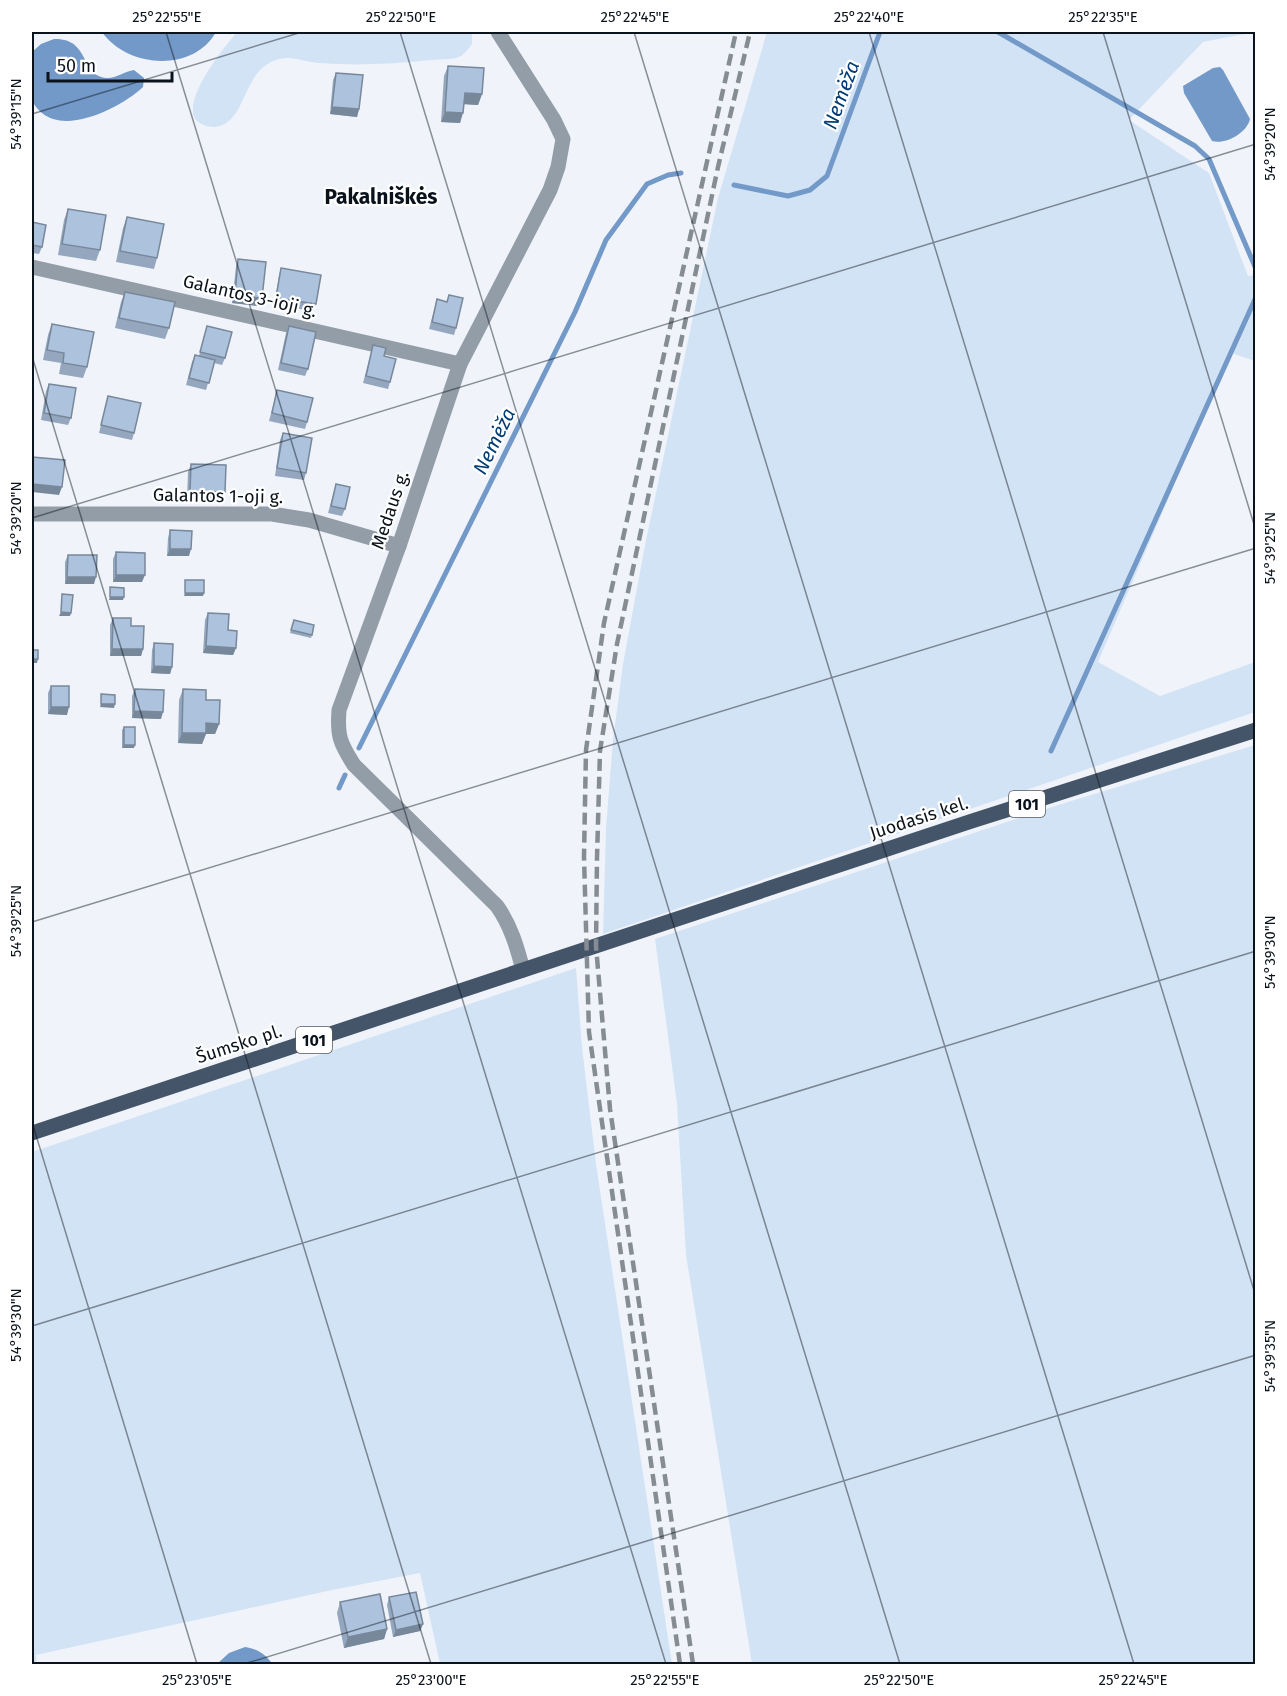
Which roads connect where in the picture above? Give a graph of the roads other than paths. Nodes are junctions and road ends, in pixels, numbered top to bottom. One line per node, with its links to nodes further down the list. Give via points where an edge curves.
1 (498, 32): 3 (street, Medaus g., via 563,139 550,190)
2 (32, 267): 3 (street, Galantos 3-ioji g.)
3 (460, 364): 5 (street, Medaus g.)
4 (32, 514): 5 (street, Galantos 1-oji g., via 272,514 309,520)
5 (399, 546): 8 (street, Medaus g., via 339,710 338,731 354,765 496,906 506,919)
6 (1256, 730): 7 (main road, Juodasis kel. / 101)
7 (596, 946): 8 (main road, Šumsko pl. / 101)
8 (523, 970): 9 (main road, Šumsko pl. / 101)
9 (32, 1133)

